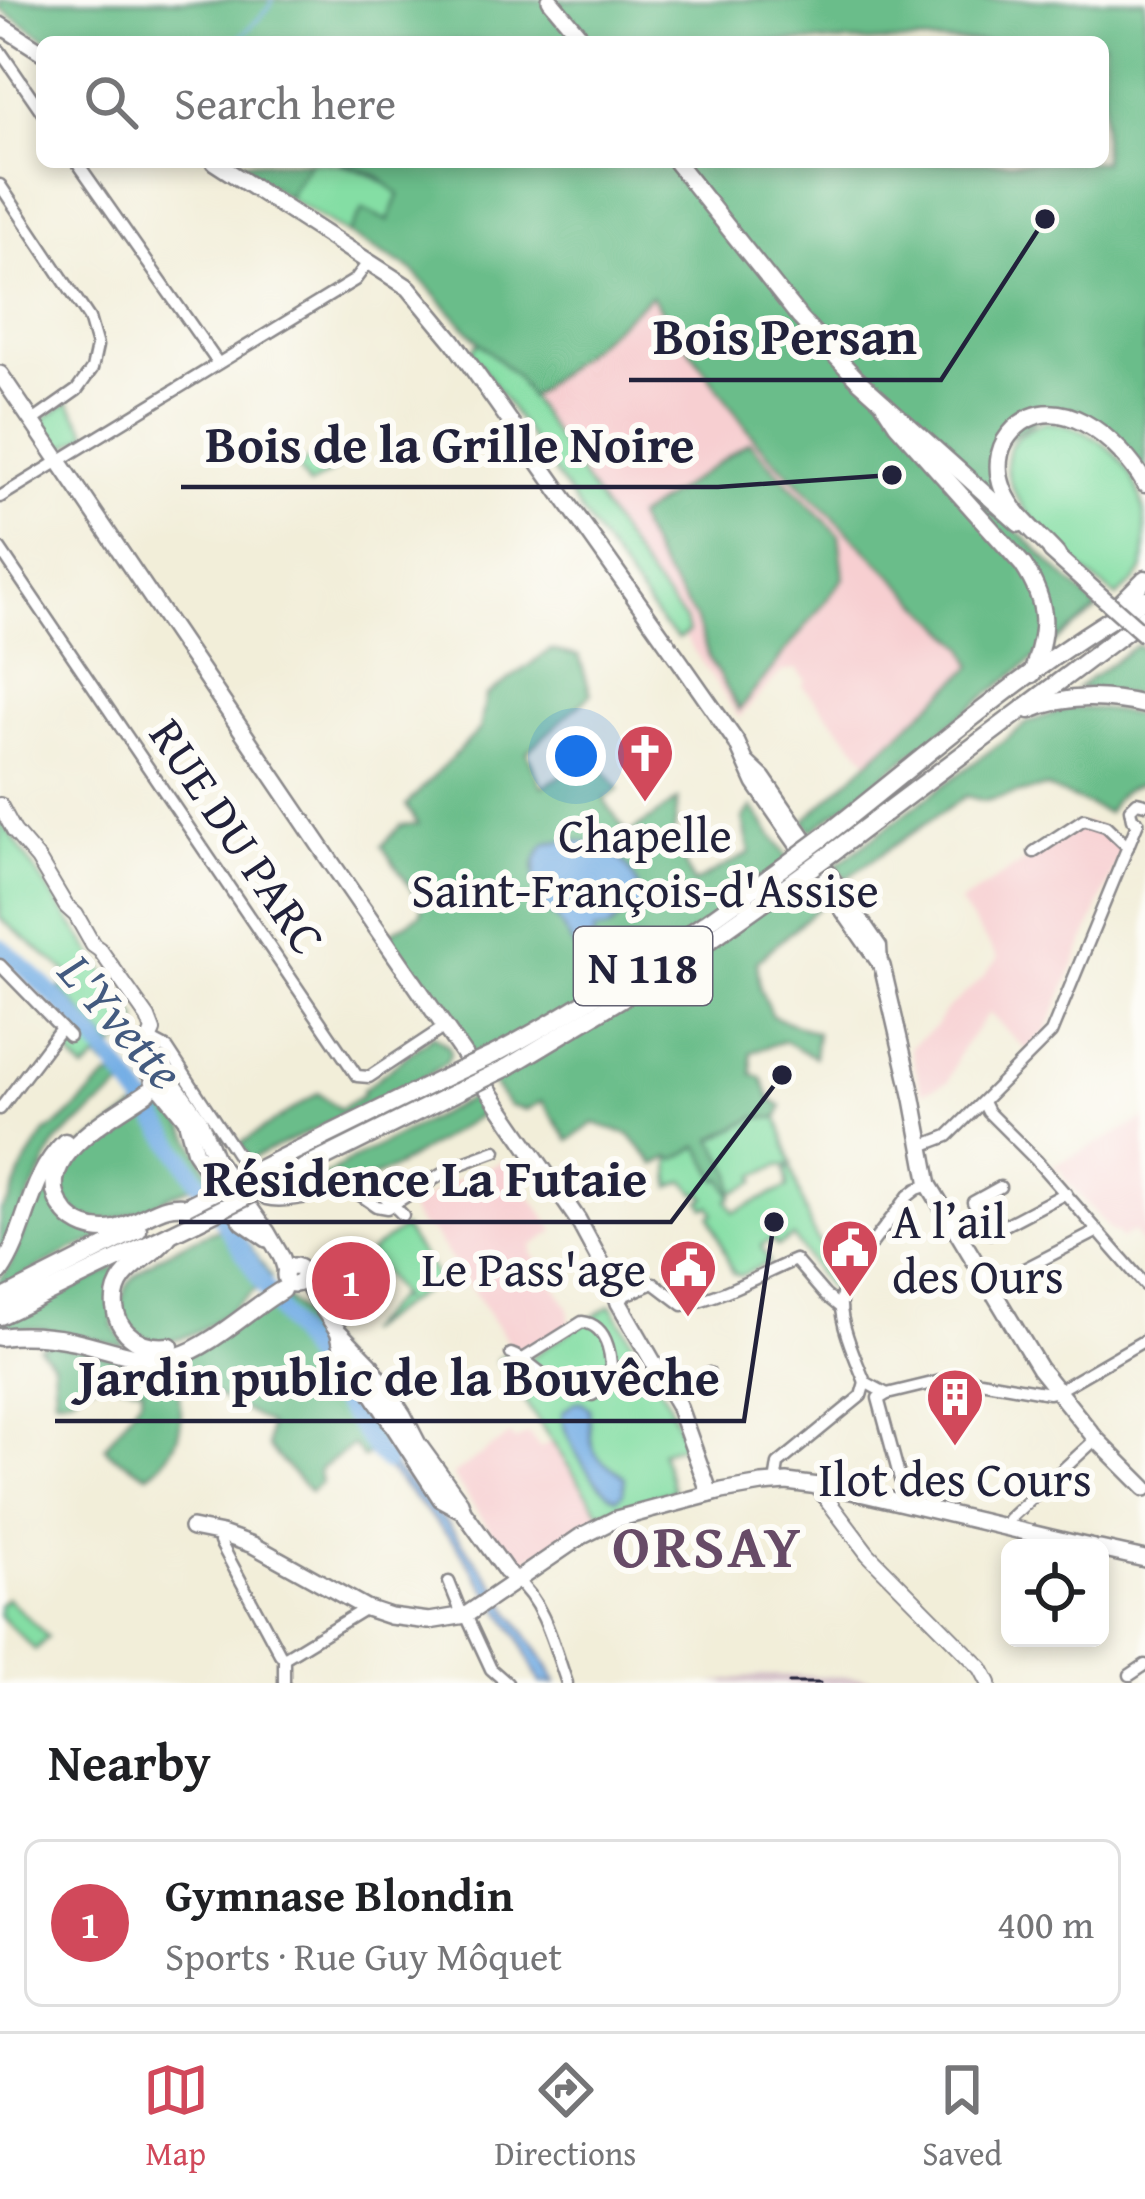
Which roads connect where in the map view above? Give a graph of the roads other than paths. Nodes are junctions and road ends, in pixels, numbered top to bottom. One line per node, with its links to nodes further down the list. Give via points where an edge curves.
1 (550, 0): 3 (main road)
2 (1, 29): 4 (main road)
3 (580, 36)
4 (36, 49)
5 (0, 51): 6 (street)
6 (36, 103)
7 (81, 168): 12 (street)
8 (223, 168): 11 (main road)
9 (681, 168): 14 (main road, via 800,318)
10 (0, 185): 15 (street, via 89,317 97,346 77,390)
11 (369, 261): 12 (street, via 355,280); 47 (main road, via 439,322 680,660 882,966)
12 (218, 363): 16 (street)
13 (0, 374): 15 (main road)
14 (884, 404): 20 (main road); 27 (highway, via 1036,585 1045,629)
15 (33, 421): 16 (main road)
16 (60, 460): 18 (street); 39 (main road)
17 (1145, 484): 20 (highway, via 1121,448 1093,427 1048,414 1017,426 1002,446 1001,486)
18 (0, 497)
19 (0, 549): 39 (street, RUE DU PARC, via 357,1076 369,1077)
20 (1057, 555): 25 (main road, bridge)
21 (1145, 579): 24 (highway)
22 (1145, 598): 24 (highway, N 118)
23 (1145, 617): 26 (highway, N 118)
24 (1110, 619): 27 (highway, N 118)
25 (1145, 631): 26 (highway)
26 (1120, 637): 29 (highway, N 118)
27 (1032, 674): 33 (highway, N 118)
28 (1145, 705): 29 (highway, via 1084,697)
29 (1013, 717): 33 (highway, N 118)
30 (1145, 804): 32 (street, via 1130,809)
31 (0, 805): 40 (street, via 148,1018)
32 (1142, 821): 34 (street)
33 (827, 845): 41 (highway, N 118, bridge)
34 (1128, 847): 35 (street, via 1084,819); 43 (street, via 1051,1034)
35 (1034, 852)
36 (0, 965): 37 (street)
37 (12, 975): 38 (street); 44 (street, via 65,1032)
38 (0, 987)
39 (446, 1026): 60 (main road, via 583,1228)
40 (151, 1040): 42 (street, via 141,1053); 50 (street, via 169,1049 266,1198 363,1182)
41 (456, 1083): 51 (highway, N 118, bridge, via 282,1179); 51 (highway, N 118, bridge, via 271,1163)
42 (150, 1087): 51 (highway, via 65,1154 57,1197 74,1221 105,1230 168,1207); 55 (highway, via 52,1154); 56 (main road, via 205,1129 214,1159 267,1232)
43 (983, 1102): 45 (street, via 948,1136); 49 (street)
44 (0, 1109)
45 (927, 1144)
46 (496, 1150): 50 (street)
47 (929, 1185): 58 (main road); 61 (street, via 908,1196 854,1268)
48 (1000, 1187): 49 (street, via 973,1202 990,1233)
49 (1066, 1193): 53 (street)
50 (394, 1204): 52 (street)
51 (192, 1213): 54 (highway, N 118); 59 (highway, N 118)
52 (404, 1215)
53 (1098, 1231): 57 (street); 58 (street)
54 (170, 1234): 56 (highway, via 127,1271 116,1294 122,1327 138,1342 178,1344); 62 (highway, N 118)
55 (0, 1272)
56 (282, 1281): 63 (highway, via 174,1357); 85 (main road, via 313,1294 441,1499 463,1511)
57 (1145, 1285)
58 (991, 1286): 67 (main road)
59 (0, 1300)
60 (620, 1304): 61 (street, via 654,1282 678,1302 696,1302 796,1260); 72 (main road)
61 (841, 1307): 70 (street, via 855,1358)
62 (0, 1316)
63 (0, 1336)
64 (1145, 1340): 71 (street)
65 (859, 1356): 70 (street)
66 (517, 1357): 66 (street, via 593,1323 611,1355 610,1384 592,1395 562,1389)
67 (1039, 1368): 69 (street); 71 (main road)
68 (710, 1373): 72 (street)
69 (1031, 1388): 70 (street, via 957,1377); 71 (street)
70 (876, 1391): 74 (street, via 778,1464); 78 (street)
71 (1057, 1391): 73 (main road)
72 (675, 1399): 77 (main road)
73 (1096, 1439): 76 (main road); 79 (street)
74 (776, 1483): 75 (main road); 77 (main road)
75 (816, 1485): 78 (main road); 95 (street, via 868,1554)
76 (1145, 1488)
77 (710, 1494): 85 (main road, via 616,1519)
78 (907, 1504): 79 (main road)
79 (1005, 1527): 82 (main road)
80 (192, 1528): 81 (main road)
81 (221, 1534): 87 (main road); 89 (street)
82 (1055, 1539)
83 (1109, 1552): 84 (main road)
84 (1145, 1559)
85 (516, 1580): 88 (main road); 92 (street)
86 (449, 1582): 88 (street)
87 (366, 1608): 88 (main road, via 429,1621); 89 (street)
88 (465, 1616): 93 (street)
89 (284, 1658): 94 (street)
90 (1145, 1665): 91 (street)
91 (1130, 1676)
92 (564, 1677)
93 (502, 1680)
94 (284, 1683)
95 (989, 1683)

